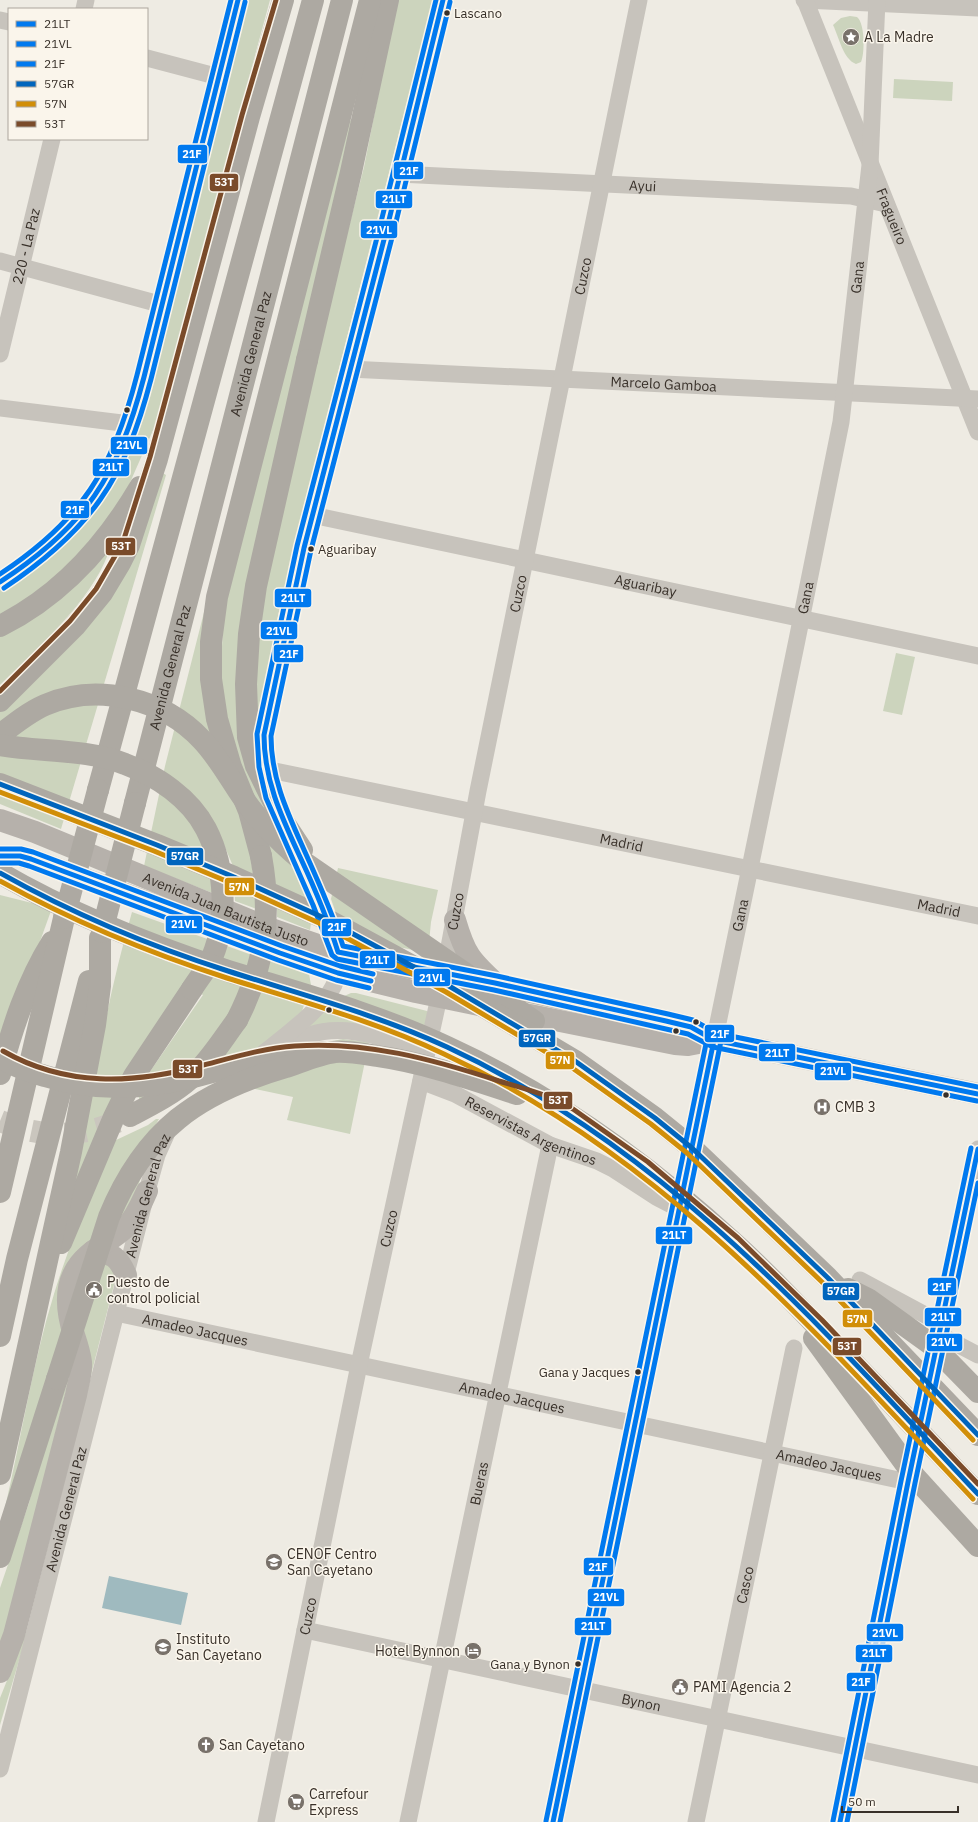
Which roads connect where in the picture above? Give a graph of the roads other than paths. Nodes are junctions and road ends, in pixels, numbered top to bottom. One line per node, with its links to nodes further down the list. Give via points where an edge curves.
1 (238, 0): 13 (street)
2 (283, 0): 31 (highway)
3 (313, 0): 50 (highway, bridge, via 98,790)
4 (342, 0): 52 (highway, Avenida General Paz, bridge)
5 (370, 0): 66 (highway, bridge, via 218,589 211,642 211,679 217,719 231,767 249,811 261,856 267,898 265,940 255,981 237,1020 210,1056 191,1078)
6 (388, 0): 48 (highway, bridge, via 256,586 249,634 246,717 256,766 283,821 302,849)
7 (443, 0): 16 (street)
8 (639, 0): 17 (street, Cuzco)
9 (805, 0): 10 (street); 15 (street, Fragueiro, via 836,73)
10 (877, 2): 11 (street); 15 (street, Gana)
11 (978, 8)
12 (148, 58): 13 (street)
13 (219, 77): 22 (street)
14 (52, 140): 21 (street, 220 - La Paz)
15 (870, 165): 18 (street, Gana); 19 (street, Fragueiro)
16 (399, 174): 17 (street, Ayui); 24 (street)
17 (602, 184): 18 (street, Ayui, via 851,196); 25 (street, Cuzco)
18 (866, 199): 19 (street, Ayui); 26 (street, Gana)
19 (886, 204): 27 (street, Fragueiro)
20 (0, 261): 21 (street)
21 (21, 267): 22 (street); 23 (street, 220 - La Paz)
22 (163, 305): 29 (street)
23 (0, 354)
24 (350, 369): 25 (street, Marcelo Gamboa); 32 (street)
25 (562, 379): 26 (street, Marcelo Gamboa); 33 (street, Cuzco)
26 (844, 393): 27 (street, Marcelo Gamboa); 35 (street, Gana, via 841,422)
27 (971, 398): 30 (street, Fragueiro)
28 (0, 408): 29 (street)
29 (130, 424): 34 (street, via 112,468 71,524 46,548)
30 (978, 432)
31 (157, 459): 36 (highway, via 118,521 75,573 40,603); 38 (highway, via 129,544 102,593 75,626)
32 (312, 515): 33 (street, Aguaribay); 41 (street, via 264,735)
33 (526, 560): 35 (street, Aguaribay); 43 (street, Cuzco)
34 (0, 582)
35 (801, 618): 37 (street, Aguaribay); 46 (street, Gana)
36 (0, 626)
37 (978, 656)
38 (0, 701)
39 (0, 735): 48 (highway, bridge, via 16,722 46,705 74,697 102,695 147,703 183,722 201,739 218,758 254,814 305,863)
40 (0, 745): 79 (highway, bridge, via 98,756 124,763 162,782 190,806 206,828 216,855 222,886 218,937 209,964 134,1076 114,1117 59,1249)
41 (265, 769): 43 (street, Madrid); 53 (street, via 277,809 315,890)
42 (0, 784): 67 (highway, bridge, via 122,830 322,917 514,1023 575,1061)
43 (475, 812): 46 (street, Madrid); 51 (street, Cuzco)
44 (0, 820): 53 (main road, Avenida Juan Bautista Justo, via 271,929)
45 (0, 856): 53 (main road, Avenida Juan Bautista Justo, via 31,859)
46 (750, 868): 49 (street, Madrid); 57 (street, Gana)
47 (0, 873): 50 (highway, bridge)
48 (333, 883): 67 (highway, bridge, via 515,1007 590,1062)
49 (978, 916)
50 (69, 919): 62 (highway, via 36,966); 65 (highway, bridge, via 129,936 338,1005 436,1042 488,1066); 71 (highway)
51 (455, 920): 54 (street, Cuzco); 55 (main road, via 470,960)
52 (101, 935): 79 (highway, via 100,986 95,1025 71,1152); 81 (highway, Avenida General Paz, via 19,1252)
53 (338, 962): 54 (main road, Avenida Juan Bautista Justo); 56 (main road, Avenida Juan Bautista Justo); 61 (street, Avenida General Paz, via 328,995)
54 (444, 974): 55 (main road, Avenida Juan Bautista Justo); 56 (street, Cuzco)
55 (495, 983): 57 (main road, Avenida Juan Bautista Justo, via 691,1027)
56 (440, 997): 57 (main road, Avenida Juan Bautista Justo, via 675,1044 688,1045); 58 (street, Cuzco)
57 (714, 1040): 64 (main road, Avenida Juan Bautista Justo); 72 (street, Gana)
58 (428, 1050): 61 (street, via 345,1030 326,1031 310,1035); 63 (street, Cuzco)
59 (334, 1052): 60 (highway, bridge, via 293,1053 180,1080 111,1088 61,1081 30,1072); 65 (highway, bridge, via 395,1059 438,1068); 93 (highway, bridge, via 232,1085 184,1113 162,1133 125,1182 111,1211)
60 (0, 1057)
61 (256, 1060): 70 (street, Avenida General Paz, via 207,1091 186,1108 169,1129 157,1155)
62 (0, 1074)
63 (421, 1081): 68 (street, Reservistas Argentinos, via 455,1094); 84 (street, Cuzco)
64 (978, 1094)
65 (556, 1106): 76 (highway, bridge, via 620,1150 688,1203 736,1244)
66 (130, 1116)
67 (655, 1118): 75 (highway, bridge, via 692,1148)
68 (550, 1146): 72 (street, Reservistas Argentinos, via 608,1166); 86 (street, Bueras)
69 (978, 1149): 80 (street)
70 (147, 1191): 73 (main road, via 136,1215 126,1228); 74 (street, Avenida General Paz)
71 (0, 1192)
72 (679, 1209): 87 (street, Gana)
73 (92, 1250): 74 (main road, via 114,1256 121,1263); 96 (main road, via 74,1273 68,1293 70,1318 81,1362 76,1395 14,1635)
74 (126, 1275): 78 (street, Avenida General Paz)
75 (828, 1278): 85 (highway, bridge, via 868,1299 932,1345); 88 (highway, bridge)
76 (771, 1279): 91 (highway, bridge); 92 (highway, bridge, via 915,1477)
77 (860, 1280): 80 (street)
78 (116, 1313): 84 (street, Amadeo Jacques); 100 (street, Avenida General Paz)
79 (32, 1321): 90 (highway)
80 (940, 1334): 83 (street)
81 (0, 1336)
82 (794, 1348): 89 (street, Casco)
83 (978, 1355)
84 (359, 1365): 86 (street, Amadeo Jacques); 94 (street, Cuzco)
85 (978, 1392)
86 (499, 1394): 87 (street, Amadeo Jacques); 95 (street, Bueras)
87 (636, 1424): 89 (street, Amadeo Jacques); 97 (street, Gana)
88 (978, 1435)
89 (773, 1453): 98 (street, Casco); 99 (street, Amadeo Jacques, via 908,1482)
90 (0, 1474)
91 (978, 1494)
92 (978, 1546)
93 (0, 1557)
94 (305, 1630): 95 (street, Bynon); 102 (street, Cuzco)
95 (443, 1659): 97 (street, Bynon); 103 (street, Bueras)
96 (0, 1672)
97 (580, 1689): 98 (street, Bynon); 104 (street, Gana)
98 (717, 1718): 99 (street, Bynon); 105 (street, Casco)
99 (855, 1748): 101 (street, Bynon); 106 (street)
100 (0, 1770)
101 (978, 1775)
102 (266, 1822)
103 (408, 1822)
104 (552, 1822)
105 (696, 1822)
106 (840, 1822)

